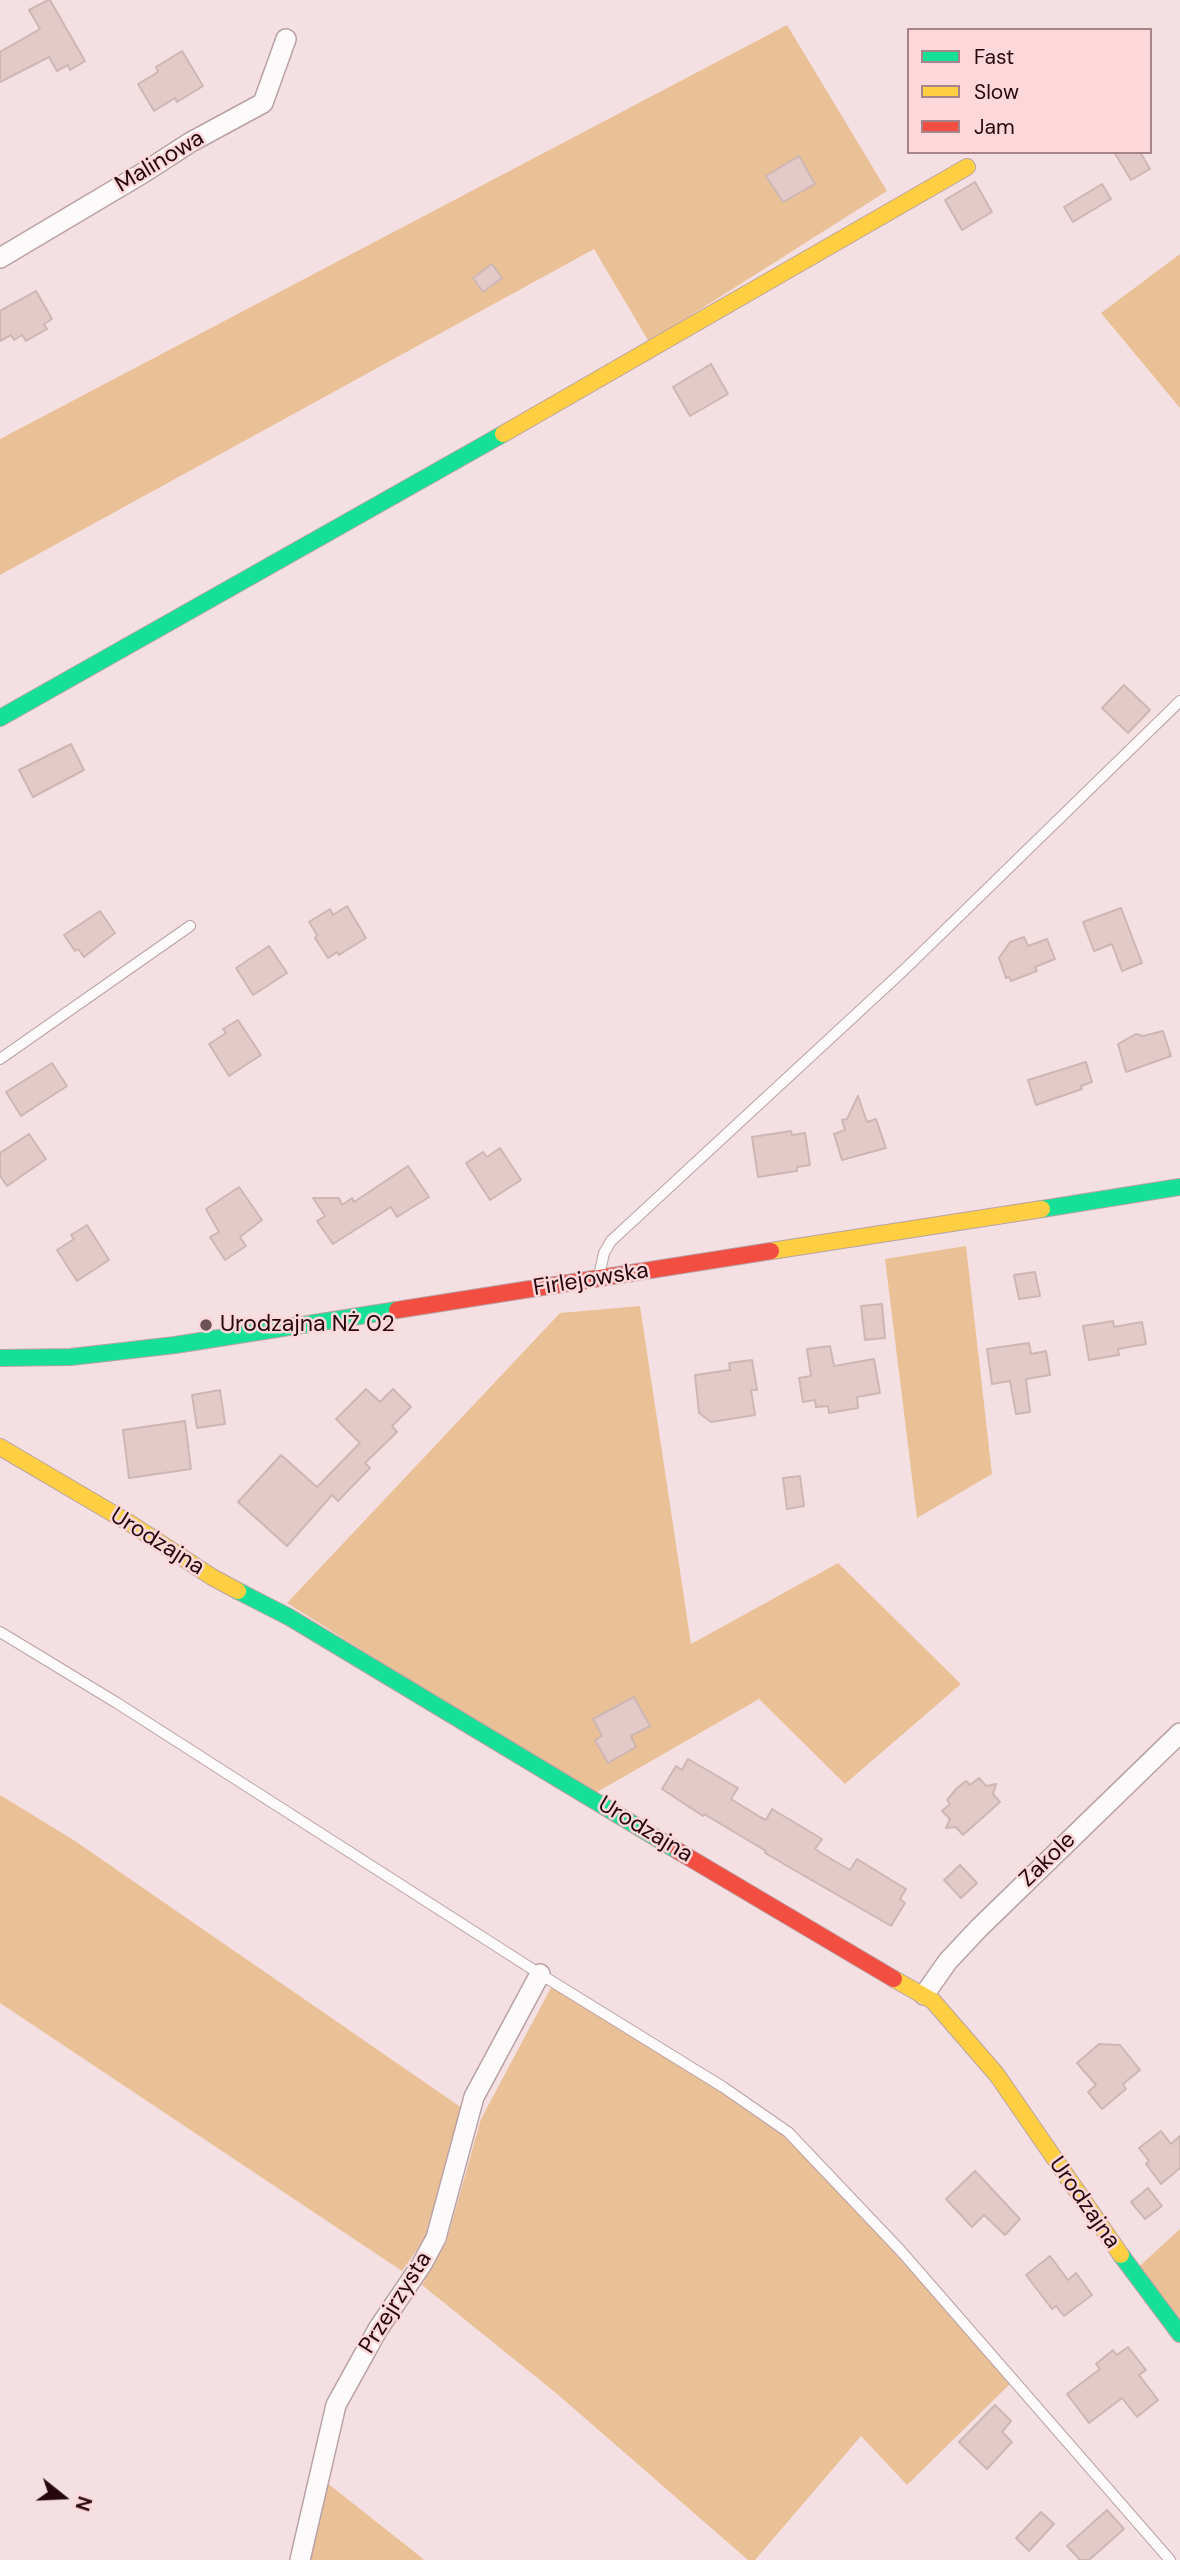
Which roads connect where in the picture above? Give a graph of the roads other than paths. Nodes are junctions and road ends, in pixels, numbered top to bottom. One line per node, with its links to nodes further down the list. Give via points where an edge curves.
1 (286, 39): 3 (street, Malinowa, via 263,103)
2 (967, 167): 5 (street)
3 (0, 258)
4 (1180, 701): 9 (lane, via 905,969 611,1241 600,1264)
5 (0, 718)
6 (190, 926): 7 (lane)
7 (0, 1059)
8 (1180, 1187): 9 (street, Firlejowska)
9 (599, 1279): 10 (street, Firlejowska, via 176,1345 71,1357)
10 (0, 1358)
11 (0, 1447): 15 (street, Urodzajna, via 212,1577 289,1617)
12 (0, 1632): 14 (lane)
13 (1180, 1733): 15 (street, Zakole, via 979,1928)
14 (540, 1974): 17 (street, Przejrzysta, via 474,2097 436,2238 377,2329 336,2405); 18 (lane, via 788,2132 901,2251)
15 (924, 1995): 16 (street, Urodzajna, via 940,2007 997,2075)
16 (1180, 2334)
17 (300, 2560)
18 (1170, 2560)

